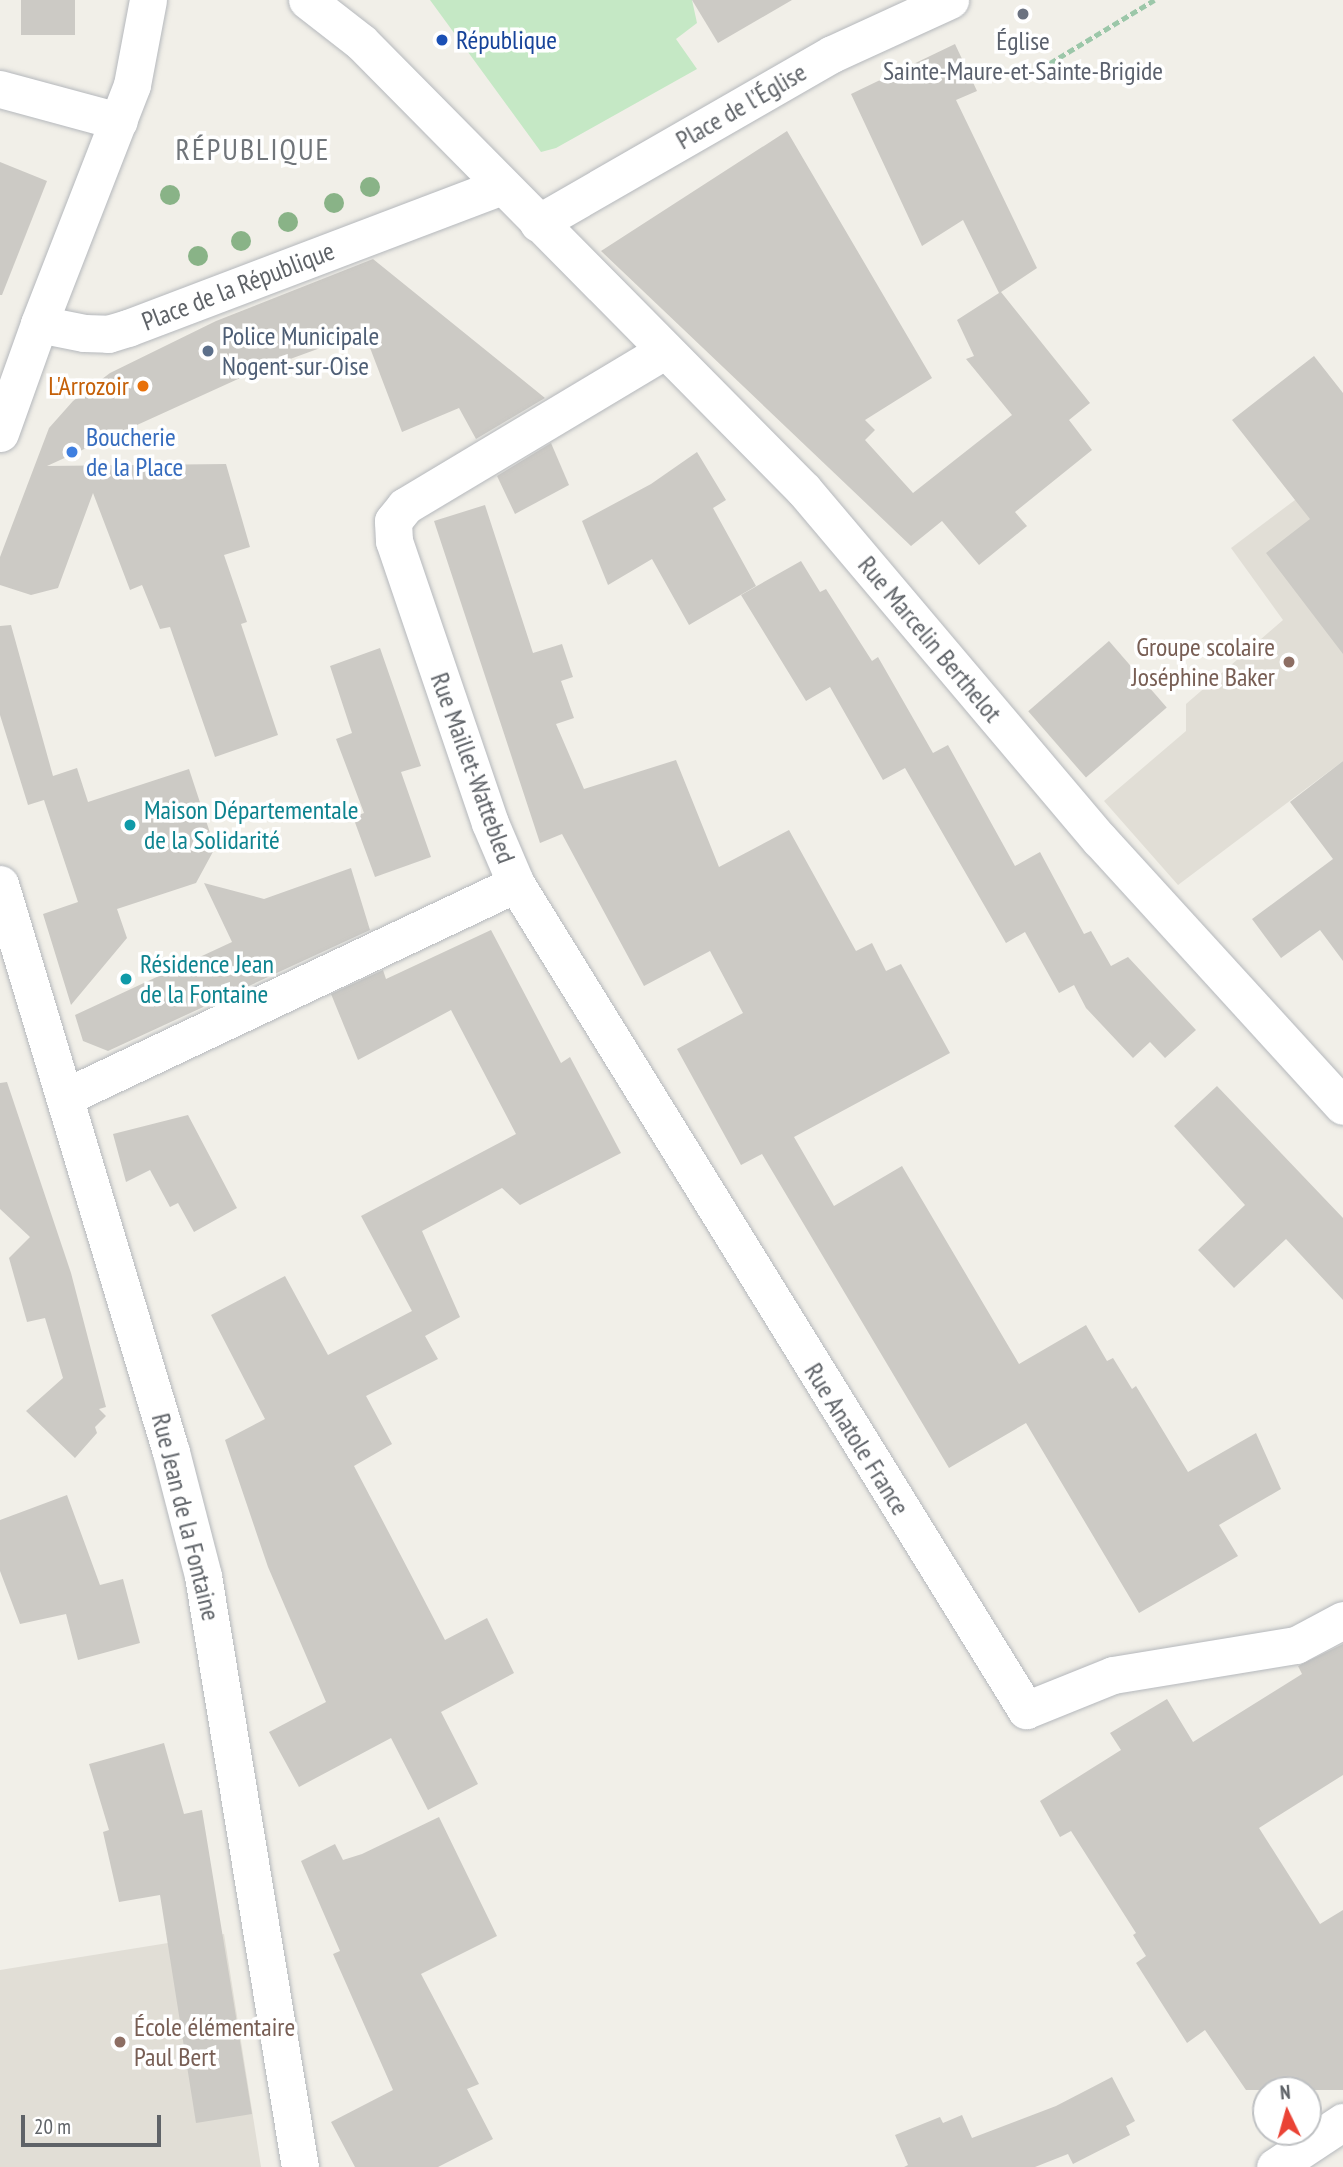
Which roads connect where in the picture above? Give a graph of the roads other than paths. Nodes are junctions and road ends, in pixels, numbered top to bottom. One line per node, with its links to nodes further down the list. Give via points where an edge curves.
1 (148, 0): 5 (street, via 138,61)
2 (950, 0): 7 (street, Place de l'Église, via 832,54)
3 (321, 3): 6 (street)
4 (0, 89): 5 (street)
5 (119, 121): 8 (street)
6 (502, 186): 7 (street, Rue Marcelin Berthelot); 8 (street, Place de la République, via 108,334)
7 (538, 223): 9 (street, Rue Marcelin Berthelot)
8 (39, 324): 10 (street)
9 (664, 351): 12 (street, Rue Maillet-Wattebled, via 405,506 393,521 394,541 411,592); 14 (street, Rue Marcelin Berthelot, via 804,490 1100,840)
10 (0, 433)
11 (0, 884): 13 (street, Rue Jean de la Fontaine)
12 (516, 884): 13 (street, Rue Maillet-Wattebled); 15 (street, Rue Anatole France, via 1026,1710 1113,1675 1296,1645)
13 (65, 1097): 17 (street, Rue Jean de la Fontaine, via 171,1452 206,1587)
14 (1343, 1106)
15 (1343, 1620)
16 (1343, 2122): 18 (street)
17 (300, 2167)
18 (1275, 2167)

